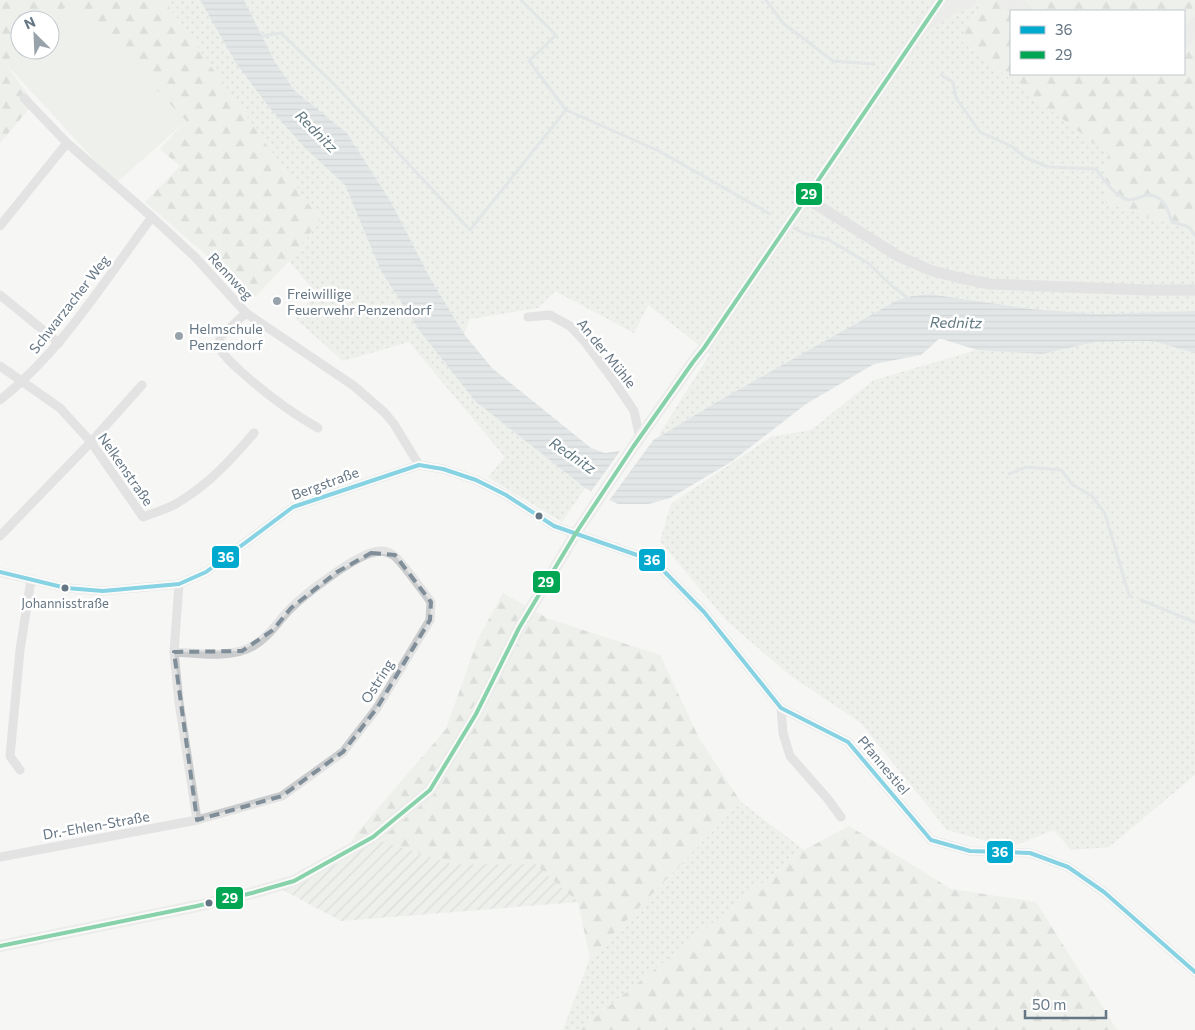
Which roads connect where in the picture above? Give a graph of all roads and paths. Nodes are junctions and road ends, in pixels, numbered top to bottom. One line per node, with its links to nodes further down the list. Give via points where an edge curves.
1 (941, 0): 5 (main road)
2 (968, 0): 5 (highway)
3 (1005, 0): 4 (highway)
4 (1022, 10)
5 (924, 25): 10 (main road)
6 (1195, 25): 7 (highway)
7 (1185, 40)
8 (24, 98): 9 (street, Rennweg)
9 (67, 143): 11 (street, Rennweg); 12 (street)
10 (806, 198): 13 (street, via 898,256 960,278 990,284); 25 (main road)
11 (152, 217): 15 (street, Rennweg, via 195,257); 17 (street, Schwarzacher Weg)
12 (0, 226)
13 (1195, 290)
14 (0, 295): 17 (street)
15 (246, 313): 22 (street, via 220,337 219,348 224,357 290,413); 26 (street, Rennweg, via 354,386 385,413)
16 (528, 317): 25 (street, An der Mühle, via 550,316 570,326 634,411)
17 (59, 343): 19 (street, Schwarzacher Weg)
18 (0, 366): 19 (street, Nelkenstraße)
19 (22, 383): 21 (street, Schwarzacher Weg); 24 (street, Nelkenstraße, via 60,408)
20 (142, 385): 24 (street)
21 (0, 400)
22 (318, 428)
23 (254, 433): 24 (street, Nelkenstraße, via 227,465 203,485 178,503 143,517)
24 (91, 442): 28 (street)
25 (637, 442): 27 (main road)
26 (419, 465): 27 (street, Bergstraße, via 476,480 554,526); 31 (street, Bergstraße, via 293,507 206,572)
27 (576, 533): 33 (street, Pfannestiel, via 654,561 704,612); 38 (main road, via 519,628 476,714 430,790 373,837 286,884 197,906)
28 (0, 536)
29 (0, 572): 30 (street, Bergstraße)
30 (32, 580): 31 (street, Bergstraße, via 66,588 103,591); 34 (street, via 20,650 10,756)
31 (179, 584): 32 (street)
32 (174, 652): 36 (street); 36 (street, Ostring, via 227,653 253,646 273,630 290,608 337,572 371,553 384,551 394,555 431,602 430,620 378,708 344,752 282,796)
33 (782, 708): 35 (street, via 783,733 790,756); 39 (street, Pfannestiel, via 848,742 931,840 970,852 1030,853 1068,867 1104,892)
34 (20, 770)
35 (841, 817)
36 (196, 820): 37 (street, Dr.-Ehlen-Straße)
37 (0, 857)
38 (0, 946)
39 (1195, 972)

